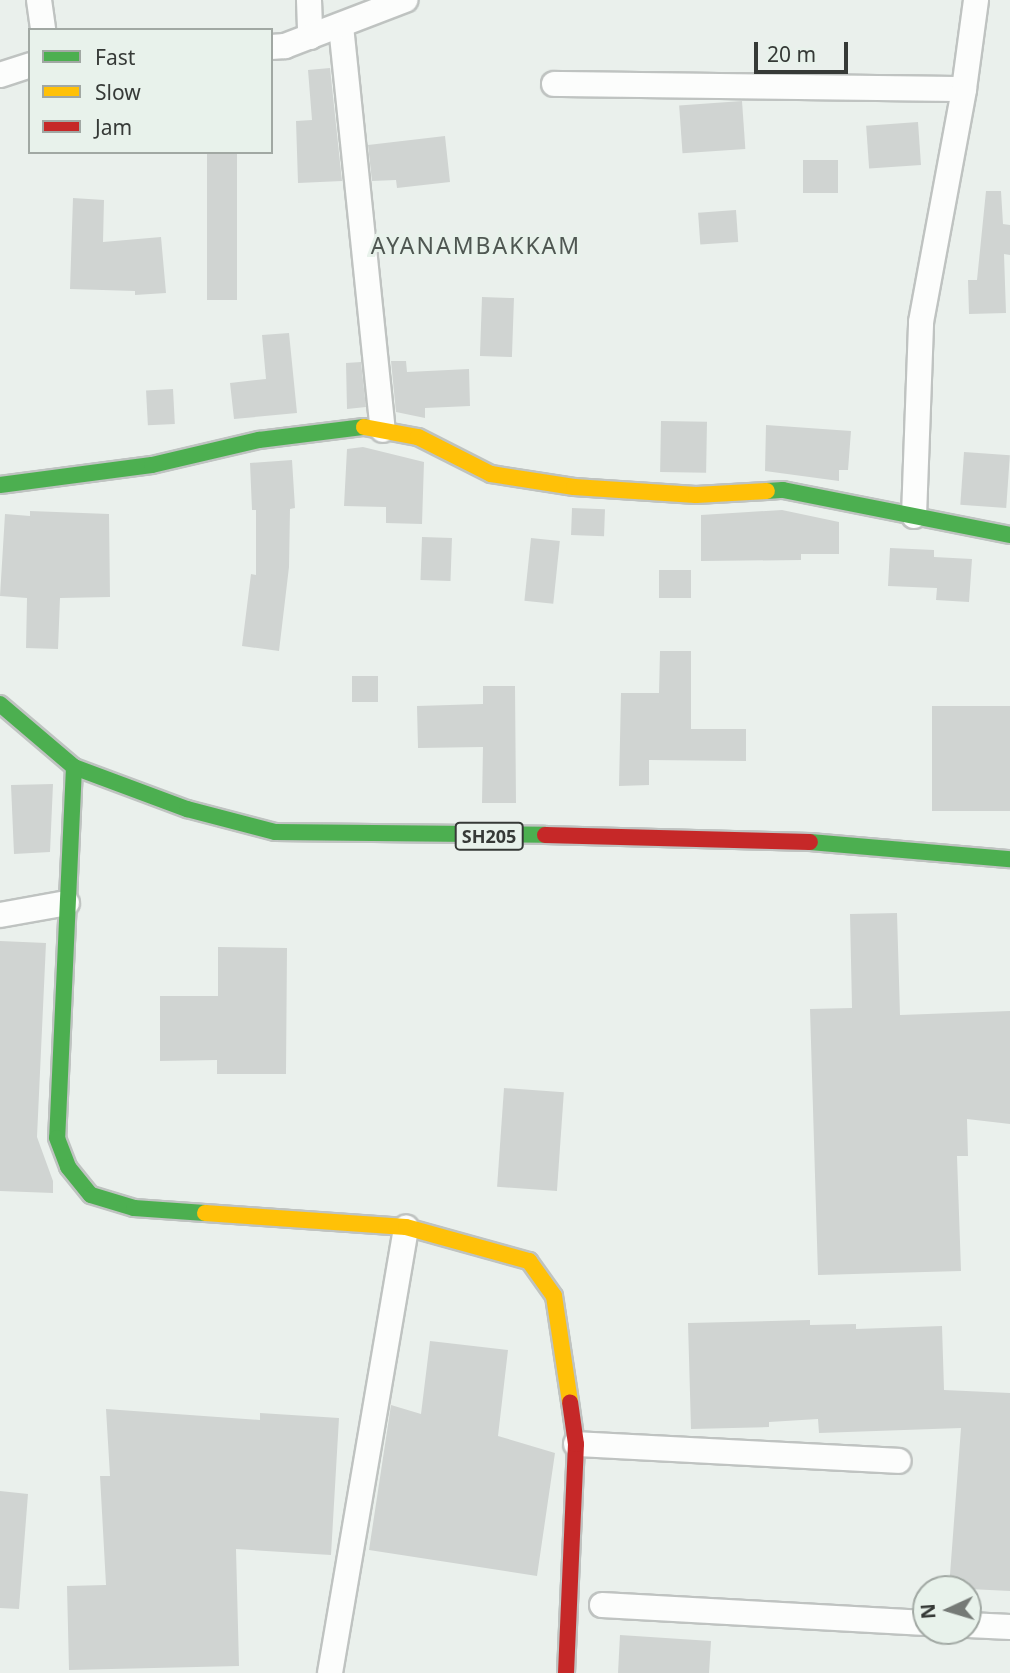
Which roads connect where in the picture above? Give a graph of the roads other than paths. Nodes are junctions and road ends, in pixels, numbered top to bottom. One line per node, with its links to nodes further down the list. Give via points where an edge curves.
1 (39, 0): 6 (street)
2 (309, 0): 7 (street)
3 (405, 0): 5 (street)
4 (975, 0): 12 (street)
5 (341, 26): 7 (street); 13 (street)
6 (43, 28)
7 (310, 37): 8 (street)
8 (273, 46)
9 (28, 66): 10 (street)
10 (0, 75)
11 (555, 85): 12 (street)
12 (964, 89): 15 (street, via 921,322)
13 (383, 430): 14 (street, via 364,427 259,440 152,465); 15 (street, via 418,437 491,474 574,487 696,495 783,490)
14 (0, 485)
15 (914, 516): 16 (street)
16 (1010, 535)
17 (0, 704): 18 (street, SH205)
18 (74, 767): 19 (street, SH205, via 187,809 275,832 749,837); 20 (street)
19 (1010, 859)
20 (66, 903): 21 (street); 22 (street, via 57,1138 68,1167 91,1195 134,1208)
21 (0, 915)
22 (406, 1227): 23 (street, via 529,1261 542,1277 554,1296); 29 (street)
23 (576, 1444): 24 (street); 30 (street)
24 (899, 1461)
25 (602, 1605): 26 (street)
26 (912, 1622)
27 (982, 1626): 28 (street)
28 (1010, 1627)
29 (330, 1673)
30 (566, 1673)

